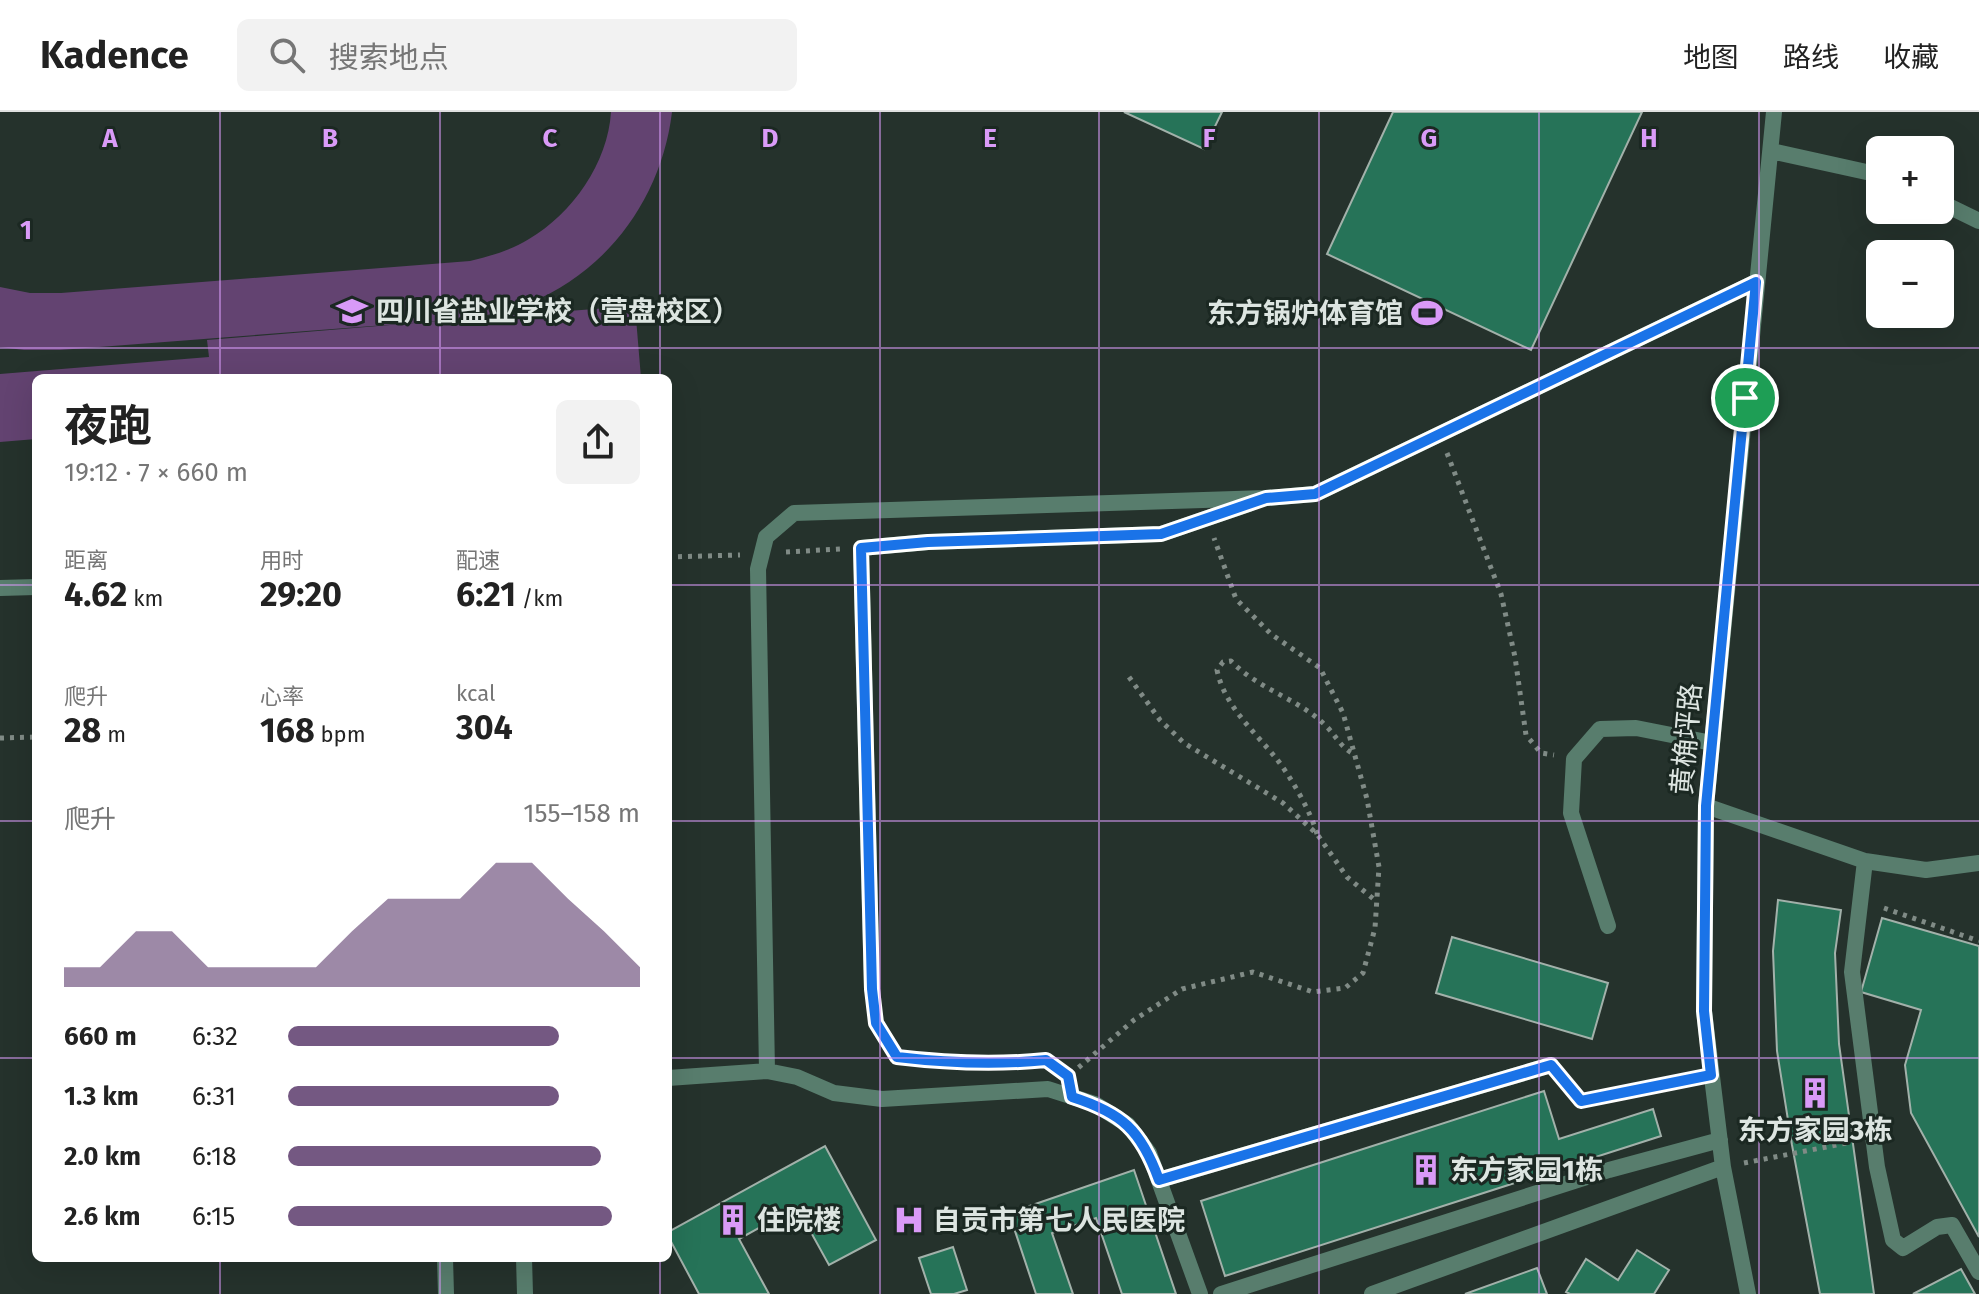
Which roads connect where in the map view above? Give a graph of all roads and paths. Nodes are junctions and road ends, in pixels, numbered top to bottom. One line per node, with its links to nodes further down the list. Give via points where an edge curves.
1 (1774, 112): 2 (street, 黄桷坪路)
2 (1771, 151): 3 (street); 6 (street, 黄桷坪路)
3 (1866, 172)
4 (1954, 209): 5 (street)
5 (1979, 221)
6 (1756, 282): 7 (street); 18 (street, 黄桷坪路)
7 (1440, 434): 8 (street, via 1315,494); 20 (path, via 1501,594 1526,735 1541,753)
8 (1266, 498): 9 (street); 11 (street, via 794,513 766,537)
9 (1206, 519): 10 (street, via 1161,534); 19 (path, via 1236,599 1271,634 1320,668 1343,713)
10 (861, 548): 11 (path); 29 (street)
11 (762, 554): 12 (path); 31 (street, via 758,569)
12 (672, 557)
13 (32, 587): 14 (street)
14 (0, 588)
15 (1129, 677): 22 (path, via 1184,743 1283,803)
16 (32, 737): 17 (path)
17 (0, 738)
18 (1712, 743): 20 (street, via 1636,728 1600,729); 21 (street, 黄桷坪路)
19 (1354, 754): 22 (path, via 1312,715 1243,674 1231,661 1217,670 1234,709 1278,761); 26 (path, via 1379,867)
20 (1574, 759): 27 (street, via 1571,813)
21 (1706, 806): 23 (street); 32 (street, 黄桷坪路, via 1704,1011)
22 (1317, 834): 26 (path, via 1347,877)
23 (1865, 861): 24 (street, via 1926,870); 25 (street)
24 (1979, 863)
25 (1860, 900): 28 (path); 36 (street, via 1852,972)
26 (1377, 902): 33 (path, via 1363,973 1345,988 1313,992 1253,972 1182,989 1134,1020)
27 (1608, 926)
28 (1979, 941)
29 (872, 989): 33 (path, via 876,1023 897,1057 945,1063 1046,1060)
30 (1551, 1065): 32 (path, via 1581,1101); 39 (street)
31 (767, 1071): 34 (street); 35 (street, via 834,1093 882,1099 1048,1089)
32 (1711, 1075): 37 (street, 黄桷坪路)
33 (1068, 1076): 35 (path)
34 (672, 1078)
35 (1072, 1097): 39 (street, via 1095,1104 1128,1125 1149,1153)
36 (1873, 1138): 38 (path); 42 (street, via 1893,1240 1903,1248 1937,1227 1952,1225)
37 (1720, 1140): 38 (street, 黄桷坪路); 46 (street, via 1609,1170)
38 (1723, 1167): 47 (street); 48 (street, 黄桷坪路)
39 (1159, 1180): 45 (street)
40 (445, 1262): 43 (street)
41 (524, 1262): 44 (street)
42 (1979, 1272)
43 (446, 1294)
44 (525, 1294)
45 (1200, 1294)
46 (1221, 1294)
47 (1372, 1294)
48 (1748, 1294)

